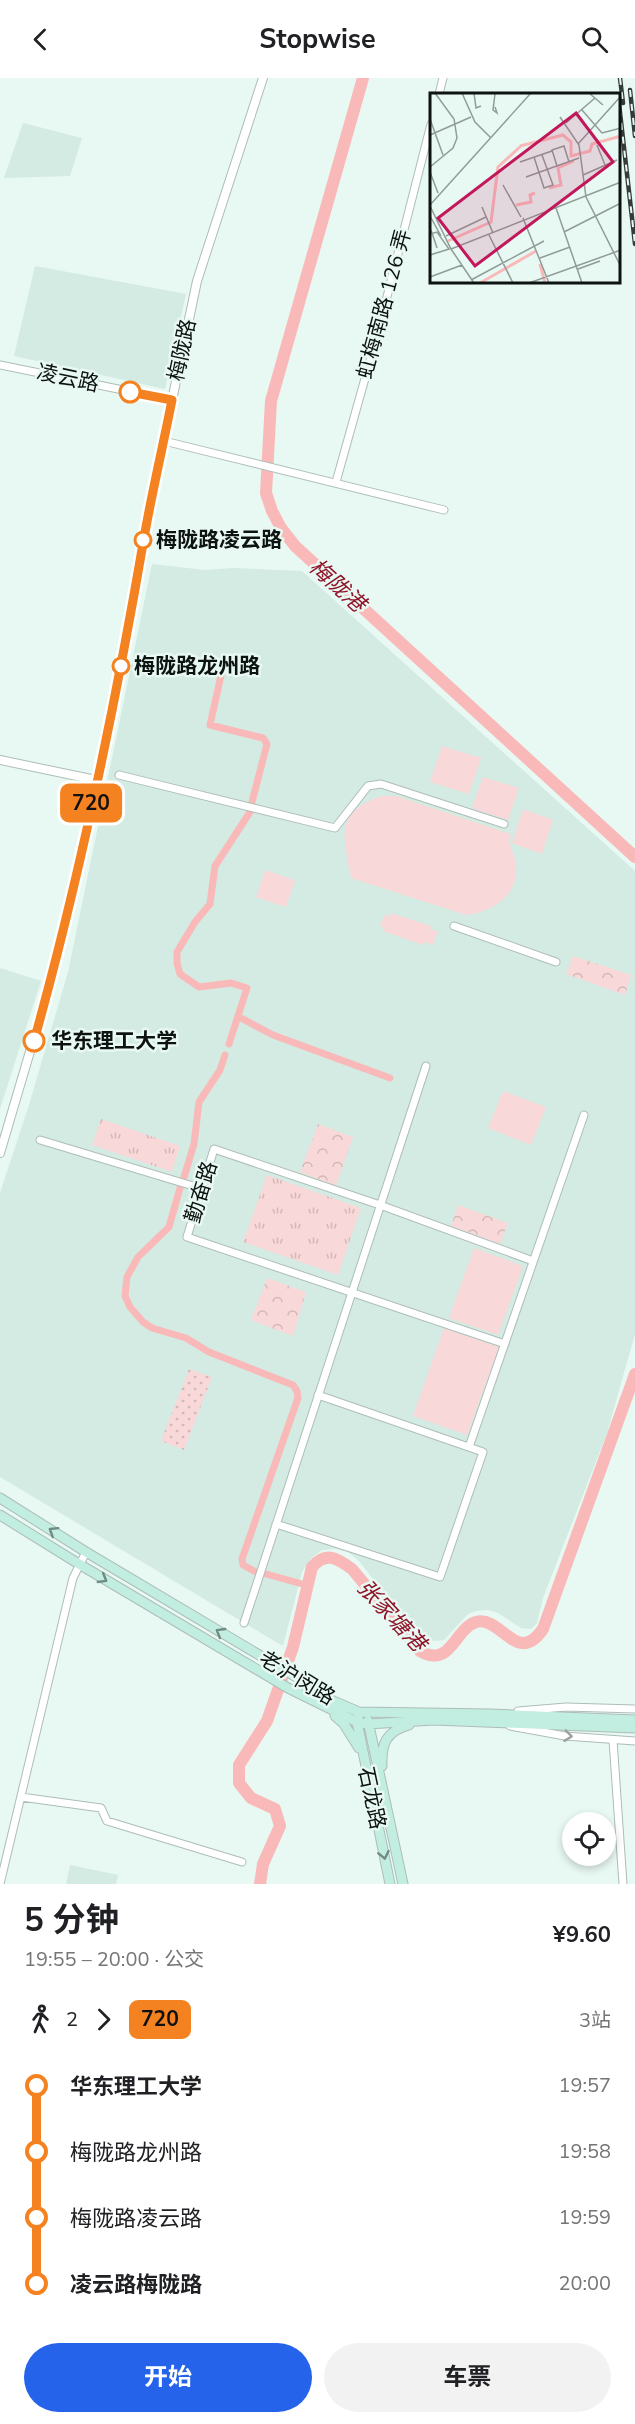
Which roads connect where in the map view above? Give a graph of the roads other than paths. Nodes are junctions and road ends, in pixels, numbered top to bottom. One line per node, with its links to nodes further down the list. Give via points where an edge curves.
1 (262, 78): 6 (street, 梅陇路, via 197,282)
2 (443, 78): 3 (street)
3 (439, 93)
4 (430, 128): 8 (street, 虹梅南路 126 弄)
5 (0, 365): 6 (street, 凌云路)
6 (172, 400): 7 (street, 梅陇路)
7 (164, 441): 8 (street); 12 (street, 梅陇路)
8 (336, 482): 9 (street)
9 (444, 510)
10 (0, 760): 12 (street)
11 (119, 775): 13 (street, via 335,828 368,786 381,784)
12 (96, 780): 18 (street, 梅陇路, via 44,1004)
13 (504, 824)
14 (454, 926): 15 (street)
15 (556, 962)
16 (426, 1066): 22 (street)
17 (584, 1115): 23 (street)
18 (4, 1129): 20 (street, 梅陇路)
19 (40, 1140): 21 (street)
20 (0, 1153)
21 (203, 1189): 22 (street, 勤奋路, via 214,1149); 24 (street, 勤奋路, via 187,1237)
22 (380, 1205): 23 (street, 勤奋路); 24 (street)
23 (533, 1261): 25 (street)
24 (352, 1292): 25 (street, 勤奋路); 26 (street)
25 (505, 1344): 27 (street)
26 (318, 1395): 27 (street); 30 (street)
27 (469, 1447): 30 (street, via 483,1452 440,1577)
28 (0, 1498): 31 (main road, 老沪闵路, one-way to 28)
29 (0, 1515): 32 (main road, 老沪闵路)
30 (276, 1524): 33 (street)
31 (86, 1551): 32 (street); 36 (main road, 老沪闵路, one-way to 31, bridge, via 331,1700)
32 (79, 1564): 34 (main road, 老沪闵路, one-way to 34); 48 (street)
33 (244, 1623)
34 (326, 1708): 41 (main road, 老沪闵路); 46 (main road, via 344,1724)
35 (635, 1709): 38 (street, via 566,1707)
36 (359, 1712): 37 (main road, 老沪闵路); 41 (main road, 石龙路)
37 (370, 1713): 38 (main road, 老沪闵路); 42 (main road, 石龙路)
38 (490, 1718): 39 (main road, 老沪闵路); 40 (main road, 老沪闵路); 43 (main road, 老沪闵路); 44 (street, one-way to 44, via 565,1736)
39 (434, 1720): 42 (main road, 老沪闵路); 47 (main road, via 399,1728 389,1736 381,1751)
40 (635, 1720)
41 (357, 1722): 42 (main road, 老沪闵路); 46 (main road, 石龙路)
42 (367, 1724): 47 (main road, 石龙路)
43 (635, 1728)
44 (613, 1740): 45 (street); 53 (street)
45 (635, 1741)
46 (363, 1757): 51 (main road, 石龙路, one-way to 51)
47 (382, 1783): 52 (main road, 石龙路)
48 (21, 1797): 49 (street, via 101,1808 107,1821); 50 (street)
49 (242, 1862)
50 (0, 1884)
51 (390, 1884)
52 (403, 1884)
53 (623, 1884)

